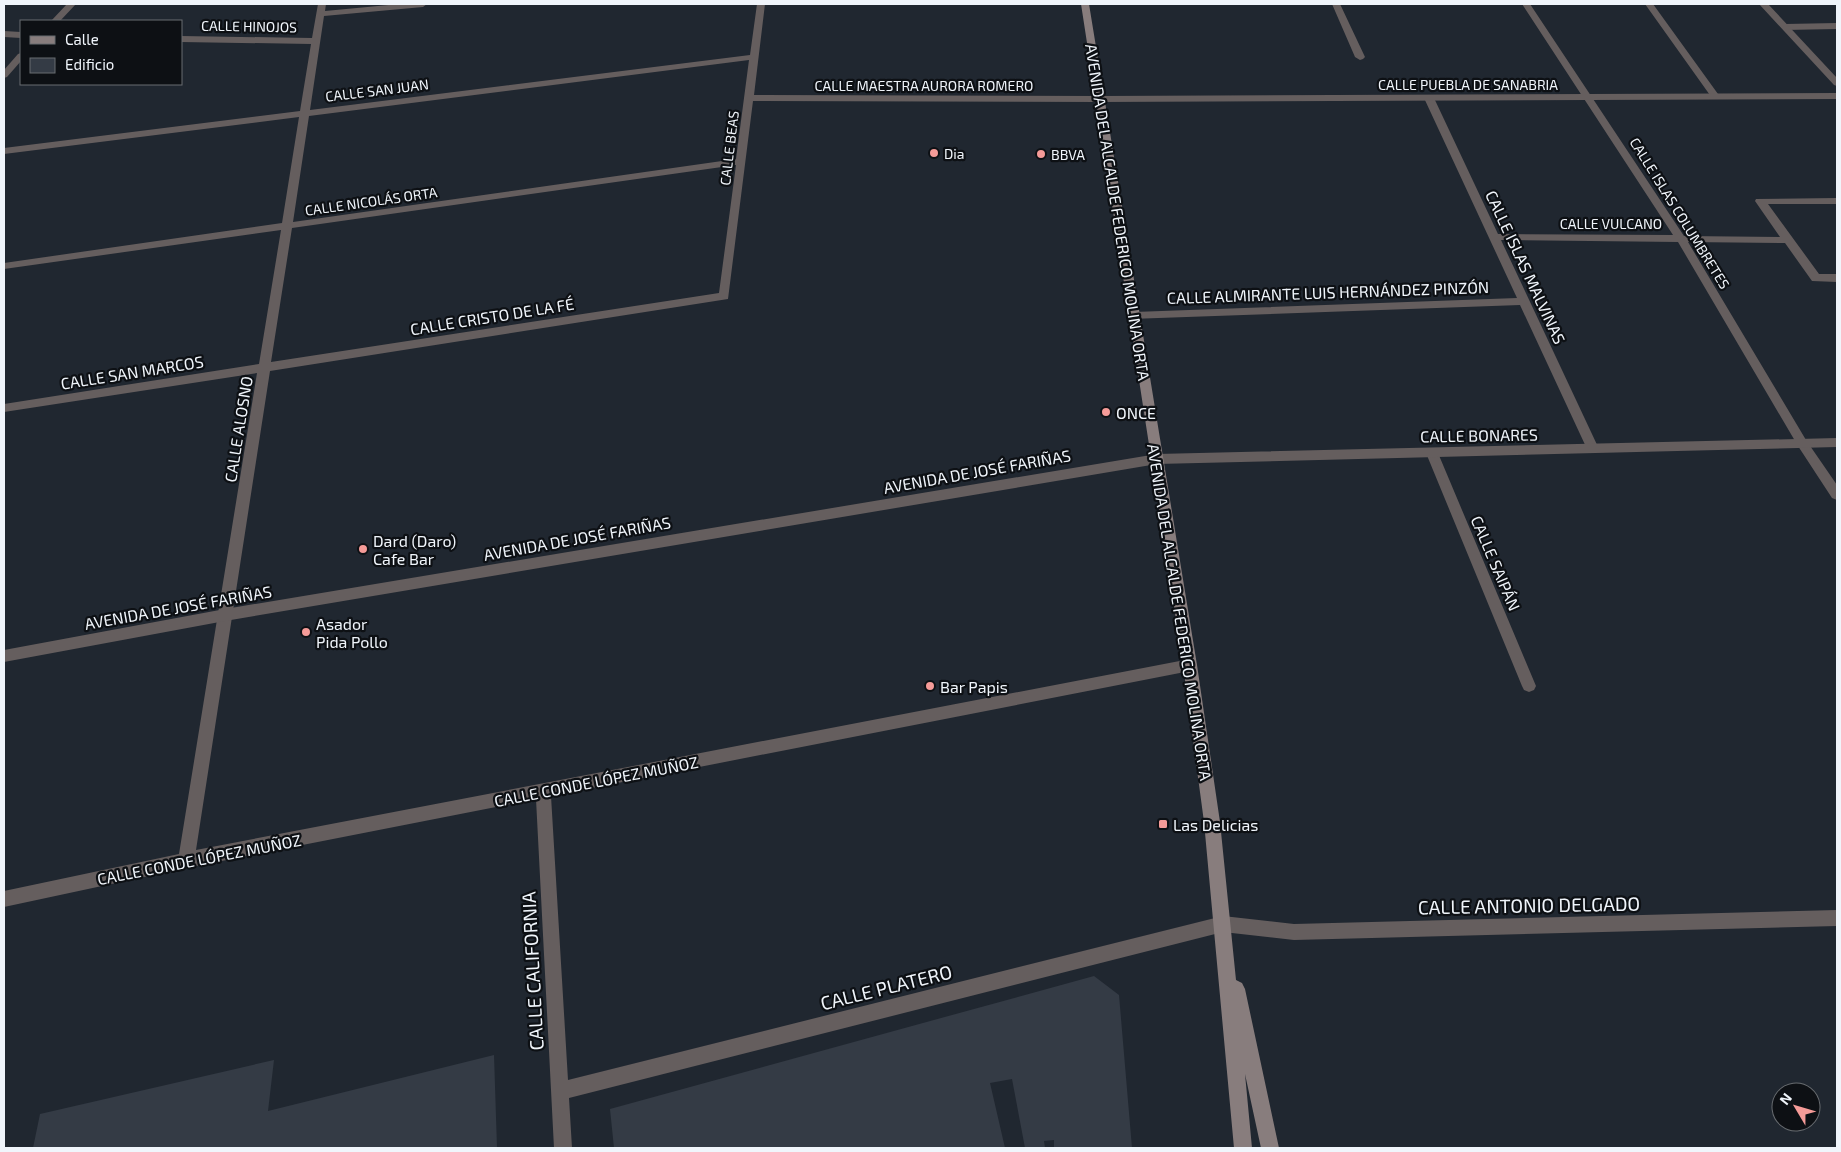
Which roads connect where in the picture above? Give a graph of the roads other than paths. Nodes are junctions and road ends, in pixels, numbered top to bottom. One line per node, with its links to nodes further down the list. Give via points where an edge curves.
1 (72, 4): 10 (street)
2 (423, 4): 9 (street)
3 (761, 4): 17 (street, CALLE BEAS)
4 (1085, 4): 27 (main road, AVENIDA DEL ALCALDE FEDERICO MOLINA ORTA)
5 (1336, 4): 19 (street)
6 (1526, 4): 24 (street, CALLE ISLAS COLUMBRETES)
7 (1649, 4): 22 (street)
8 (1764, 4): 12 (street)
9 (321, 9): 16 (street, CALLE ALOSNO)
10 (56, 20)
11 (1837, 26): 12 (street)
12 (1785, 27): 21 (street)
13 (4, 34): 14 (street)
14 (20, 35)
15 (182, 39): 16 (street, CALLE HINOJOS)
16 (316, 41): 28 (street, CALLE ALOSNO)
17 (754, 56): 25 (street, CALLE BEAS); 28 (street, CALLE SAN JUAN)
18 (20, 57): 20 (street)
19 (1360, 57)
20 (4, 75)
21 (1837, 83)
22 (1715, 96): 23 (street, CALLE PUEBLA DE SANABRIA); 24 (street, CALLE PUEBLA DE SANABRIA)
23 (1837, 96)
24 (1588, 97): 26 (street, CALLE PUEBLA DE SANABRIA); 34 (street, CALLE ISLAS COLUMBRETES)
25 (749, 98): 27 (street, CALLE MAESTRA AURORA ROMERO); 30 (street, CALLE BEAS)
26 (1429, 98): 27 (street, CALLE PUEBLA DE SANABRIA); 33 (street, CALLE ISLAS MALVINAS)
27 (1100, 99): 40 (main road, AVENIDA DEL ALCALDE FEDERICO MOLINA ORTA)
28 (305, 113): 29 (street, CALLE SAN JUAN); 32 (street, CALLE ALOSNO)
29 (4, 151)
30 (741, 161): 32 (street, CALLE NICOLÁS ORTA); 38 (street, CALLE BEAS)
31 (1837, 201): 35 (street, via 1760,201)
32 (286, 227): 36 (street, CALLE NICOLÁS ORTA); 41 (street, CALLE ALOSNO)
33 (1494, 237): 34 (street, CALLE VULCANO); 39 (street, CALLE ISLAS MALVINAS)
34 (1681, 239): 35 (street, CALLE VULCANO); 44 (street, CALLE ISLAS COLUMBRETES)
35 (1789, 240): 37 (street, via 1816,278)
36 (4, 266)
37 (1837, 278)
38 (724, 296): 41 (street, CALLE CRISTO DE LA FÉ)
39 (1524, 301): 40 (street, CALLE ALMIRANTE LUIS HERNÁNDEZ PINZÓN); 45 (street, CALLE ISLAS MALVINAS)
40 (1134, 316): 47 (main road, AVENIDA DEL ALCALDE FEDERICO MOLINA ORTA)
41 (264, 368): 42 (street, CALLE SAN MARCOS); 49 (street, CALLE ALOSNO)
42 (4, 408)
43 (1837, 442): 44 (street, CALLE BONARES)
44 (1802, 443): 45 (street, CALLE BONARES); 48 (street, CALLE ISLAS COLUMBRETES)
45 (1593, 449): 46 (street, CALLE BONARES)
46 (1432, 453): 47 (street, CALLE BONARES); 52 (street, CALLE SAIPÁN)
47 (1157, 459): 49 (street, AVENIDA DE JOSÉ FARIÑAS); 51 (main road, AVENIDA DEL ALCALDE FEDERICO MOLINA ORTA)
48 (1837, 495)
49 (225, 615): 50 (street, AVENIDA DE JOSÉ FARIÑAS); 54 (street, CALLE ALOSNO)
50 (4, 656)
51 (1190, 665): 53 (street, CALLE CONDE LÓPEZ MUÑOZ); 57 (main road, AVENIDA DEL ALCALDE FEDERICO MOLINA ORTA)
52 (1529, 686)
53 (543, 791): 54 (street, CALLE CONDE LÓPEZ MUÑOZ); 58 (street, CALLE CALIFORNIA)
54 (186, 860): 55 (street, CALLE CONDE LÓPEZ MUÑOZ)
55 (4, 899)
56 (1837, 918): 57 (street, CALLE ANTONIO DELGADO, via 1294,932)
57 (1223, 924): 58 (street, CALLE PLATERO); 60 (main road, AVENIDA DEL ALCALDE FEDERICO MOLINA ORTA); 61 (main road, AVENIDA DEL ALCALDE FEDERICO MOLINA ORTA)
58 (560, 1091): 59 (street, CALLE CALIFORNIA)
59 (563, 1148)
60 (1243, 1148)
61 (1270, 1148)

